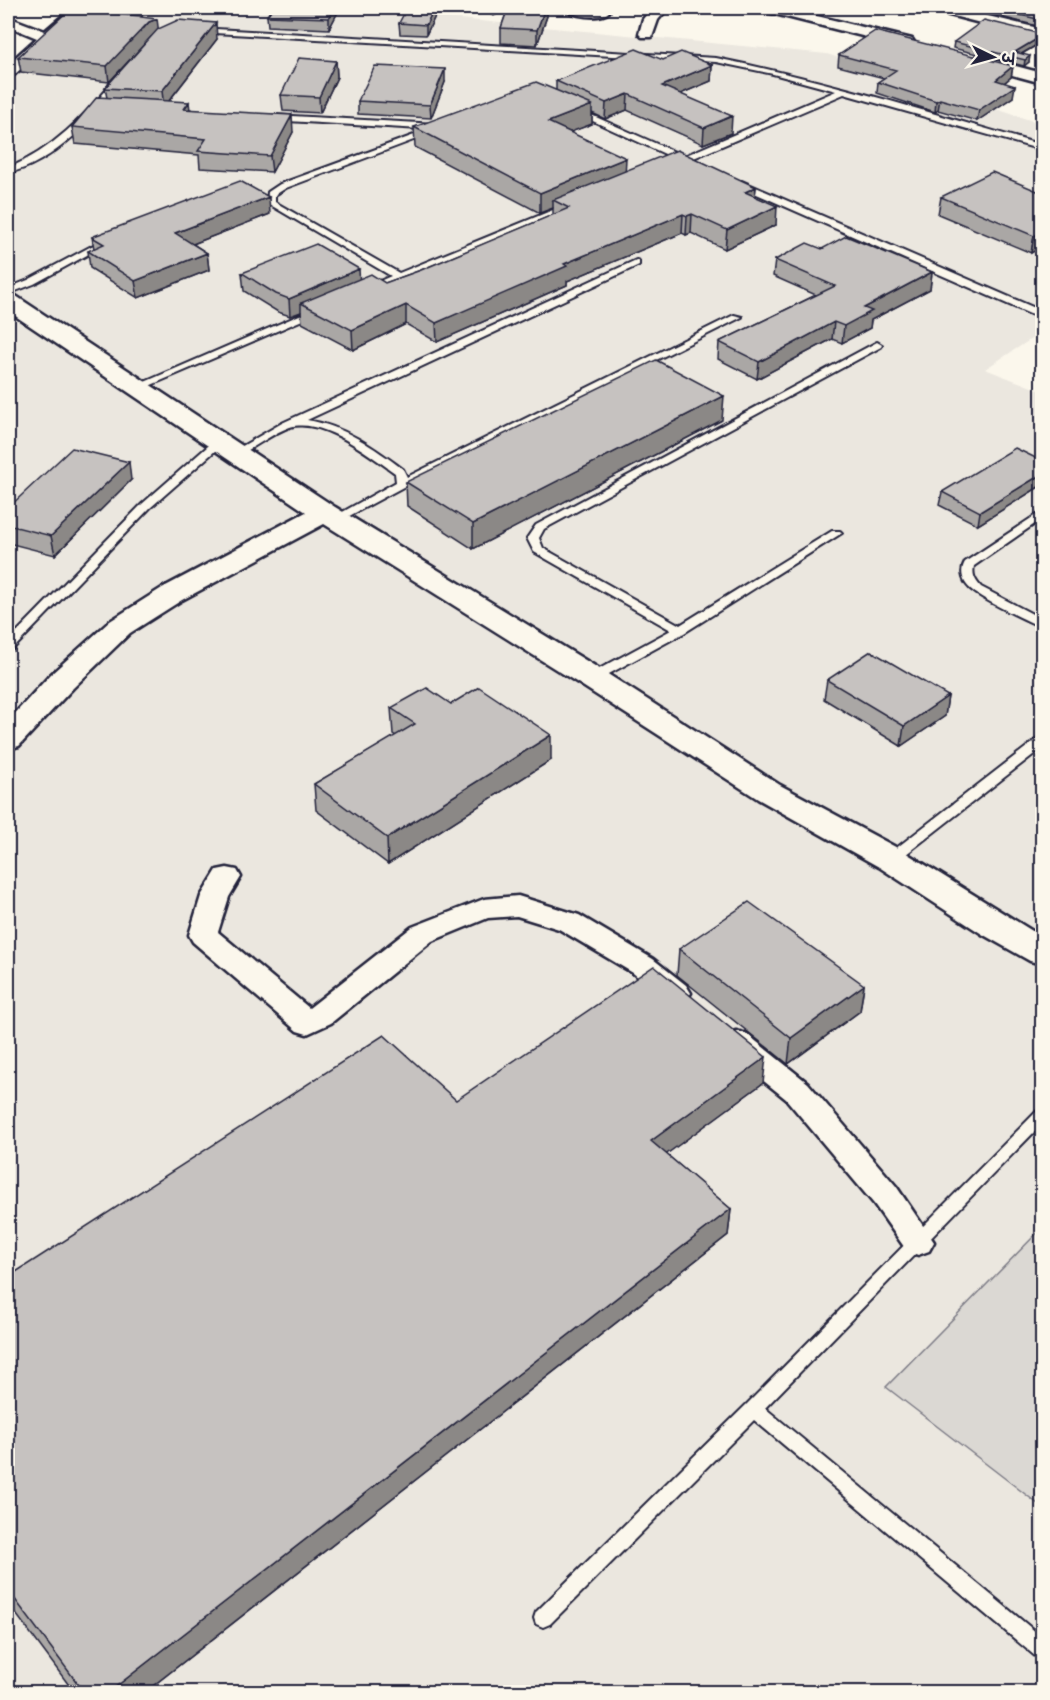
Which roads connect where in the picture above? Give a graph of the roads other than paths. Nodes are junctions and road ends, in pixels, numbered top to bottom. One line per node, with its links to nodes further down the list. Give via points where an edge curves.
1 (80, 8): 11 (street)
2 (571, 8): 6 (street)
3 (660, 8): 9 (street, via 651,19)
4 (768, 8): 12 (street)
5 (939, 8): 10 (street)
6 (601, 12)
7 (8, 21): 11 (street)
8 (187, 30): 13 (lane)
9 (647, 34)
10 (1042, 34)
11 (46, 37): 16 (street)
12 (925, 47)
13 (632, 55): 15 (lane); 19 (lane, via 726,62)
14 (968, 58): 18 (street)
15 (611, 63)
16 (10, 67)
17 (125, 74): 20 (lane)
18 (1042, 78)
19 (843, 91): 24 (lane); 25 (lane)
20 (94, 108): 22 (lane); 28 (lane, via 48,153)
21 (567, 108): 25 (lane)
22 (106, 109)
23 (270, 118): 33 (lane, via 445,127 283,186 271,194 271,203)
24 (1042, 148)
25 (683, 159): 26 (lane); 27 (lane)
26 (694, 164)
27 (661, 168)
28 (8, 171)
29 (726, 178): 38 (lane)
30 (573, 205): 33 (lane)
31 (112, 239): 34 (lane)
32 (636, 263): 42 (lane)
33 (399, 277): 35 (lane)
34 (8, 291)
35 (355, 295)
36 (8, 301): 41 (street)
37 (333, 304): 41 (lane)
38 (1042, 314)
39 (737, 317): 44 (lane)
40 (877, 345): 49 (lane, via 540,527 533,538 538,550)
41 (138, 387): 43 (street)
42 (290, 424): 43 (lane); 44 (lane, via 339,432 399,471)
43 (228, 447): 46 (street); 50 (lane, via 146,506)
44 (401, 484): 46 (lane)
45 (1042, 514): 48 (lane, via 969,564 967,571 977,589)
46 (330, 516): 51 (street); 52 (street, via 172,594 120,627)
47 (836, 533): 49 (lane)
48 (1042, 623)
49 (680, 630): 51 (lane)
50 (8, 647)
51 (592, 678): 54 (street, via 769,792)
52 (8, 739)
53 (1042, 742): 54 (lane)
54 (891, 860): 56 (street)
55 (227, 877): 58 (street, via 215,896 202,935 307,1023 422,934 484,909 518,906 569,922 644,966 797,1091 885,1195)
56 (1042, 952)
57 (1042, 1115): 58 (lane)
58 (918, 1242): 59 (lane)
59 (753, 1409): 60 (lane); 61 (lane)
60 (543, 1618)
61 (1042, 1649)

